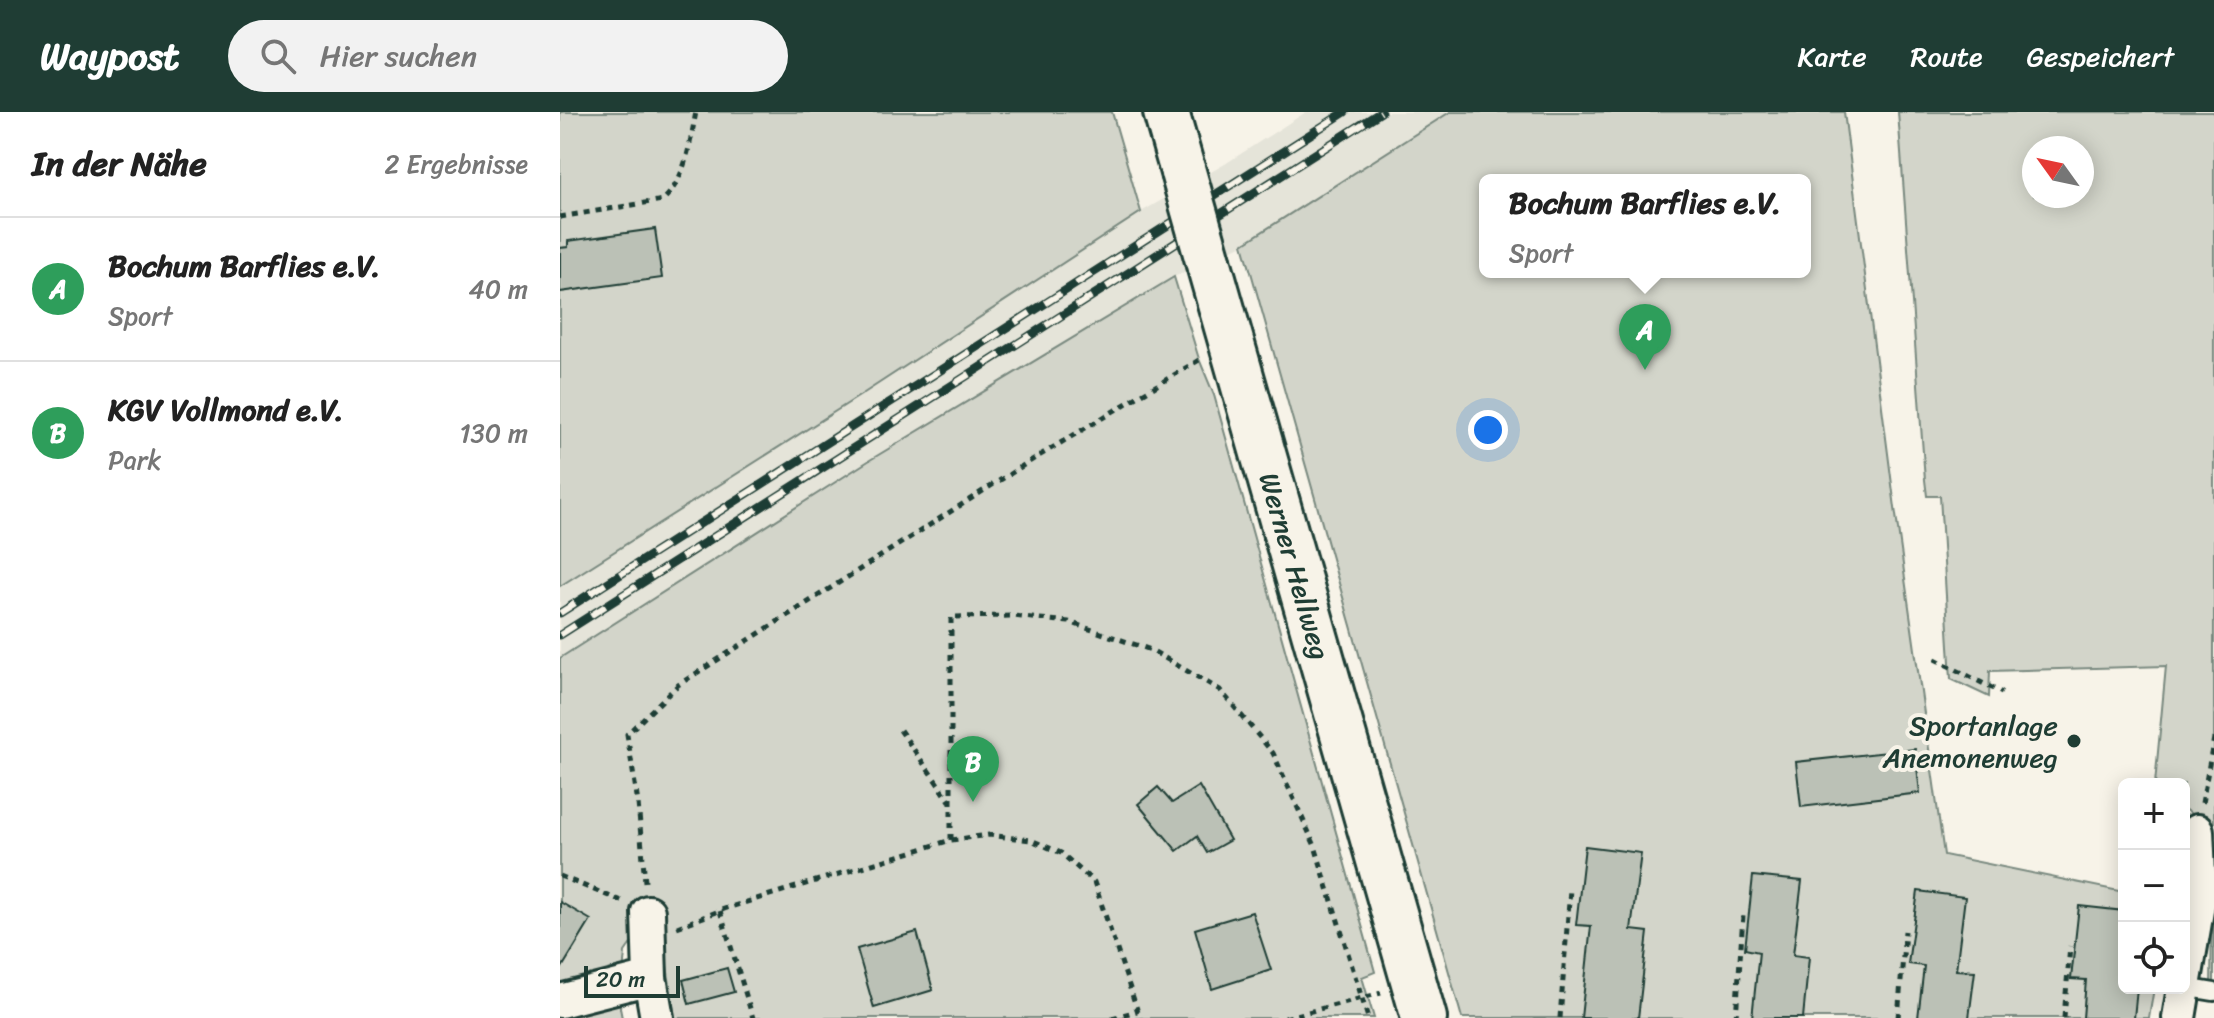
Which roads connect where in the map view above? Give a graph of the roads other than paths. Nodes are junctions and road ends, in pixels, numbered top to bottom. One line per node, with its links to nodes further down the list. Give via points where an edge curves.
1 (1166, 112): 10 (main road, Werner Hellweg, bridge)
2 (2197, 831): 4 (street, via 2200,893)
3 (649, 924): 5 (street)
4 (2190, 952)
5 (650, 978): 9 (street); 11 (street)
6 (2190, 988): 7 (lane)
7 (2214, 992)
8 (2183, 994): 12 (street)
9 (560, 1001)
10 (1419, 1001)
11 (657, 1018)
12 (2179, 1018)

